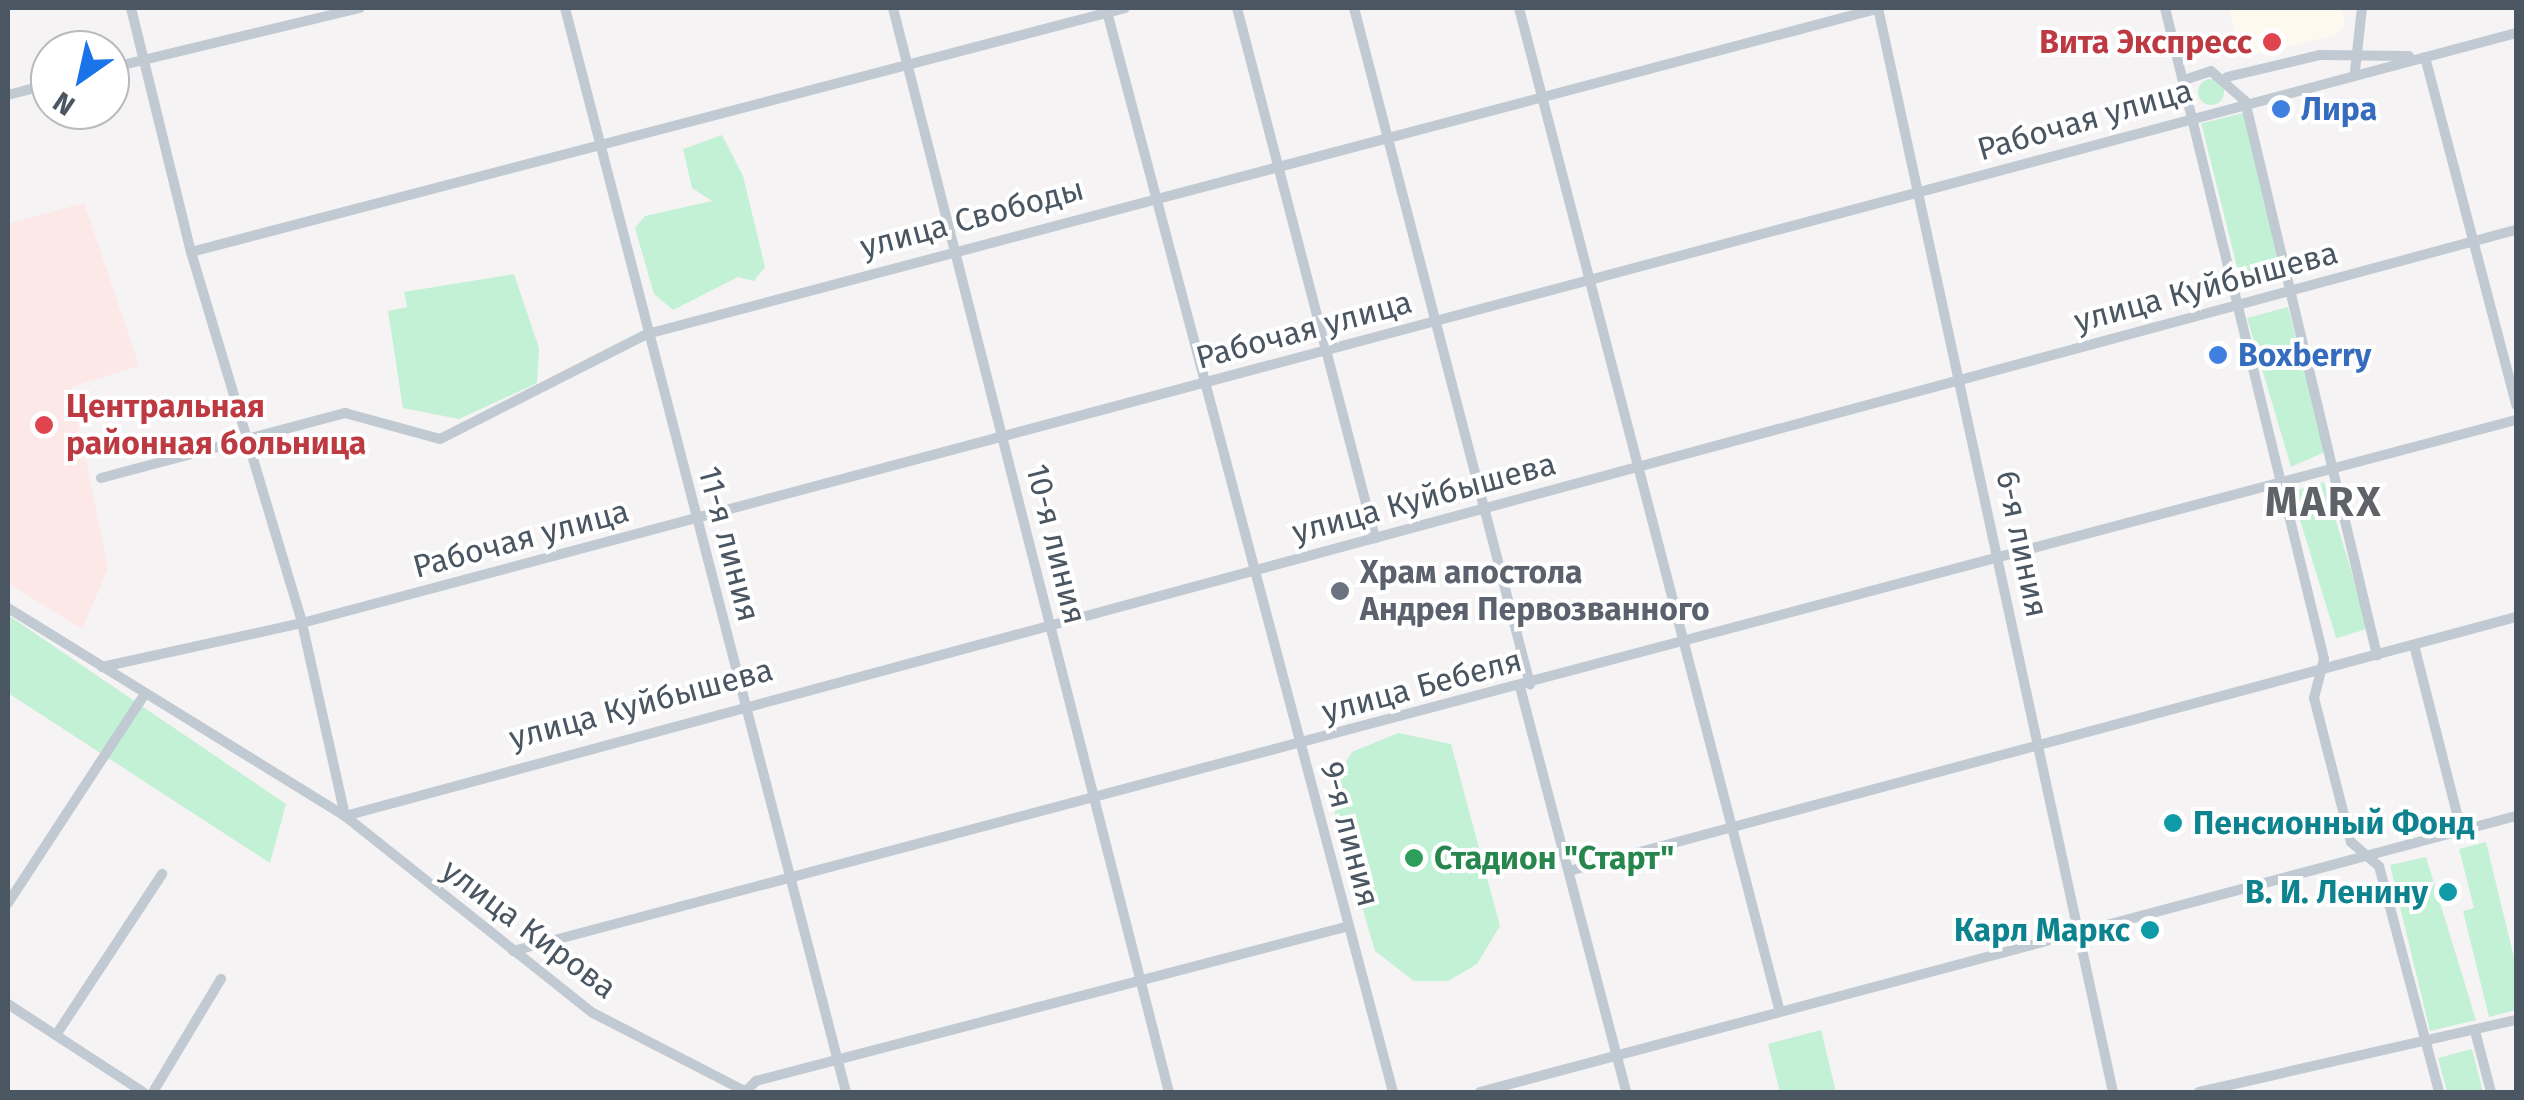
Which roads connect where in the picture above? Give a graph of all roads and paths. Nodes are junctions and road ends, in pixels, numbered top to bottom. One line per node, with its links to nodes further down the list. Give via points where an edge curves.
1 (130, 8): 16 (street)
2 (360, 8): 16 (street)
3 (565, 8): 26 (street, 11-я линия)
4 (893, 8): 17 (street, 10-я линия)
5 (1125, 8): 12 (street)
6 (1237, 8): 27 (street)
7 (1354, 8): 25 (street)
8 (1520, 8): 22 (street)
9 (1878, 8): 22 (street, улица Свободы); 28 (street, 6-я линия)
10 (2164, 8): 21 (street)
11 (2362, 8): 14 (street)
12 (1107, 10): 17 (street); 29 (street, 9-я линия)
13 (2516, 34): 15 (street, Рабочая улица)
14 (2357, 51): 15 (street); 19 (street); 20 (street)
15 (2425, 57): 19 (street, Рабочая улица); 31 (street)
16 (143, 60): 18 (street); 33 (street)
17 (906, 62): 26 (street); 32 (street, 10-я линия)
18 (130, 63)
19 (2355, 71): 23 (street, Рабочая улица)
20 (2227, 77): 21 (street, via 2212,70); 23 (street)
21 (2184, 80): 24 (street)
22 (1541, 94): 25 (street, улица Свободы); 34 (street)
23 (2245, 102): 24 (street, Рабочая улица); 35 (street)
24 (2186, 116): 28 (street, Рабочая улица); 36 (street)
25 (1388, 136): 27 (street, улица Свободы); 37 (street)
26 (596, 140): 33 (street); 38 (street, 11-я линия)
27 (1276, 166): 29 (street, улица Свободы); 39 (street)
28 (1920, 194): 34 (street, Рабочая улица); 40 (street, 6-я линия)
29 (1156, 196): 32 (street, улица Свободы); 41 (street, 9-я линия)
30 (2516, 230): 31 (street, улица Куйбышева)
31 (2472, 242): 35 (street, улица Куйбышева); 42 (street)
32 (953, 247): 38 (street, улица Свободы); 44 (street, 10-я линия)
33 (191, 252): 45 (street)
34 (1590, 280): 37 (street, Рабочая улица); 47 (street)
35 (2292, 292): 36 (street, улица Куйбышева); 46 (street)
36 (2240, 305): 40 (street, улица Куйбышева); 49 (street)
37 (1438, 321): 39 (street, Рабочая улица); 50 (street)
38 (647, 334): 45 (street, улица Свободы, via 440,439 344,413); 51 (street, 11-я линия)
39 (1324, 352): 41 (street, Рабочая улица); 52 (street)
40 (1961, 379): 47 (street, улица Куйбышева); 53 (street, 6-я линия)
41 (1205, 382): 44 (street, Рабочая улица); 54 (street, 9-я линия)
42 (2516, 405)
43 (2516, 420): 46 (street, улица Бебеля)
44 (1004, 435): 51 (street, Рабочая улица); 57 (street, 10-я линия)
45 (245, 438): 48 (street, улица Свободы); 58 (street)
46 (2335, 466): 49 (street, улица Бебеля); 61 (street)
47 (1639, 467): 50 (street, улица Куйбышева); 59 (street)
48 (101, 478)
49 (2280, 480): 53 (street, улица Бебеля); 63 (street, via 2324,659)
50 (1486, 508): 52 (street, улица Куйбышева); 64 (street)
51 (696, 517): 58 (street, Рабочая улица); 66 (street, 11-я линия)
52 (1375, 538): 54 (street, улица Куйбышева)
53 (2000, 560): 59 (street, улица Бебеля); 68 (street, 6-я линия)
54 (1254, 568): 57 (street, улица Куйбышева); 67 (street, 9-я линия)
55 (8, 608): 62 (street, улица Кирова)
56 (2516, 617): 60 (street)
57 (1048, 621): 66 (street, улица Куйбышева); 69 (street, 10-я линия)
58 (302, 623): 62 (street, Рабочая улица); 70 (street)
59 (1684, 642): 64 (street, улица Бебеля); 72 (street)
60 (2414, 645): 61 (street); 73 (street)
61 (2376, 656): 63 (street)
62 (102, 666): 65 (street, улица Кирова)
63 (2317, 674): 68 (street); 74 (street, via 2314,698 2351,842)
64 (1525, 685): 67 (street, улица Бебеля); 75 (street)
65 (144, 696): 70 (street, улица Кирова); 78 (street)
66 (744, 702): 70 (street, улица Куйбышева); 77 (street, 11-я линия)
67 (1300, 744): 69 (street, улица Бебеля); 79 (street, 9-я линия)
68 (2040, 744): 72 (street); 80 (street, 6-я линия)
69 (1092, 798): 77 (street, улица Бебеля); 83 (street, 10-я линия)
70 (345, 816): 81 (street, улица Кирова)
71 (2516, 816): 73 (street)
72 (1732, 825): 75 (street); 85 (street)
73 (2461, 830): 74 (street)
74 (2367, 855): 80 (street); 89 (street, via 2379,866)
75 (1569, 871): 90 (street)
76 (162, 874): 88 (street)
77 (788, 878): 81 (street, улица Бебеля); 91 (street, 11-я линия)
78 (8, 903)
79 (1349, 926): 83 (street); 97 (street, 9-я линия)
80 (2080, 931): 85 (street); 100 (street, 6-я линия)
81 (513, 951): 94 (street, улица Кирова, via 593,1013)
82 (221, 978): 93 (street)
83 (1141, 982): 91 (street); 96 (street, 10-я линия)
84 (8, 1004): 88 (street)
85 (1780, 1012): 90 (street)
86 (2516, 1020): 87 (street)
87 (2475, 1031): 89 (street); 103 (street)
88 (56, 1035): 92 (street)
89 (2425, 1042): 101 (street); 102 (street)
90 (1617, 1056): 98 (street); 99 (street)
91 (838, 1064): 94 (street, via 756,1080); 95 (street, 11-я линия)
92 (143, 1092)
93 (153, 1092)
94 (746, 1092)
95 (846, 1092)
96 (1169, 1092)
97 (1394, 1092)
98 (1480, 1092)
99 (1626, 1092)
100 (2114, 1092)
101 (2199, 1092)
102 (2439, 1092)
103 (2491, 1092)

